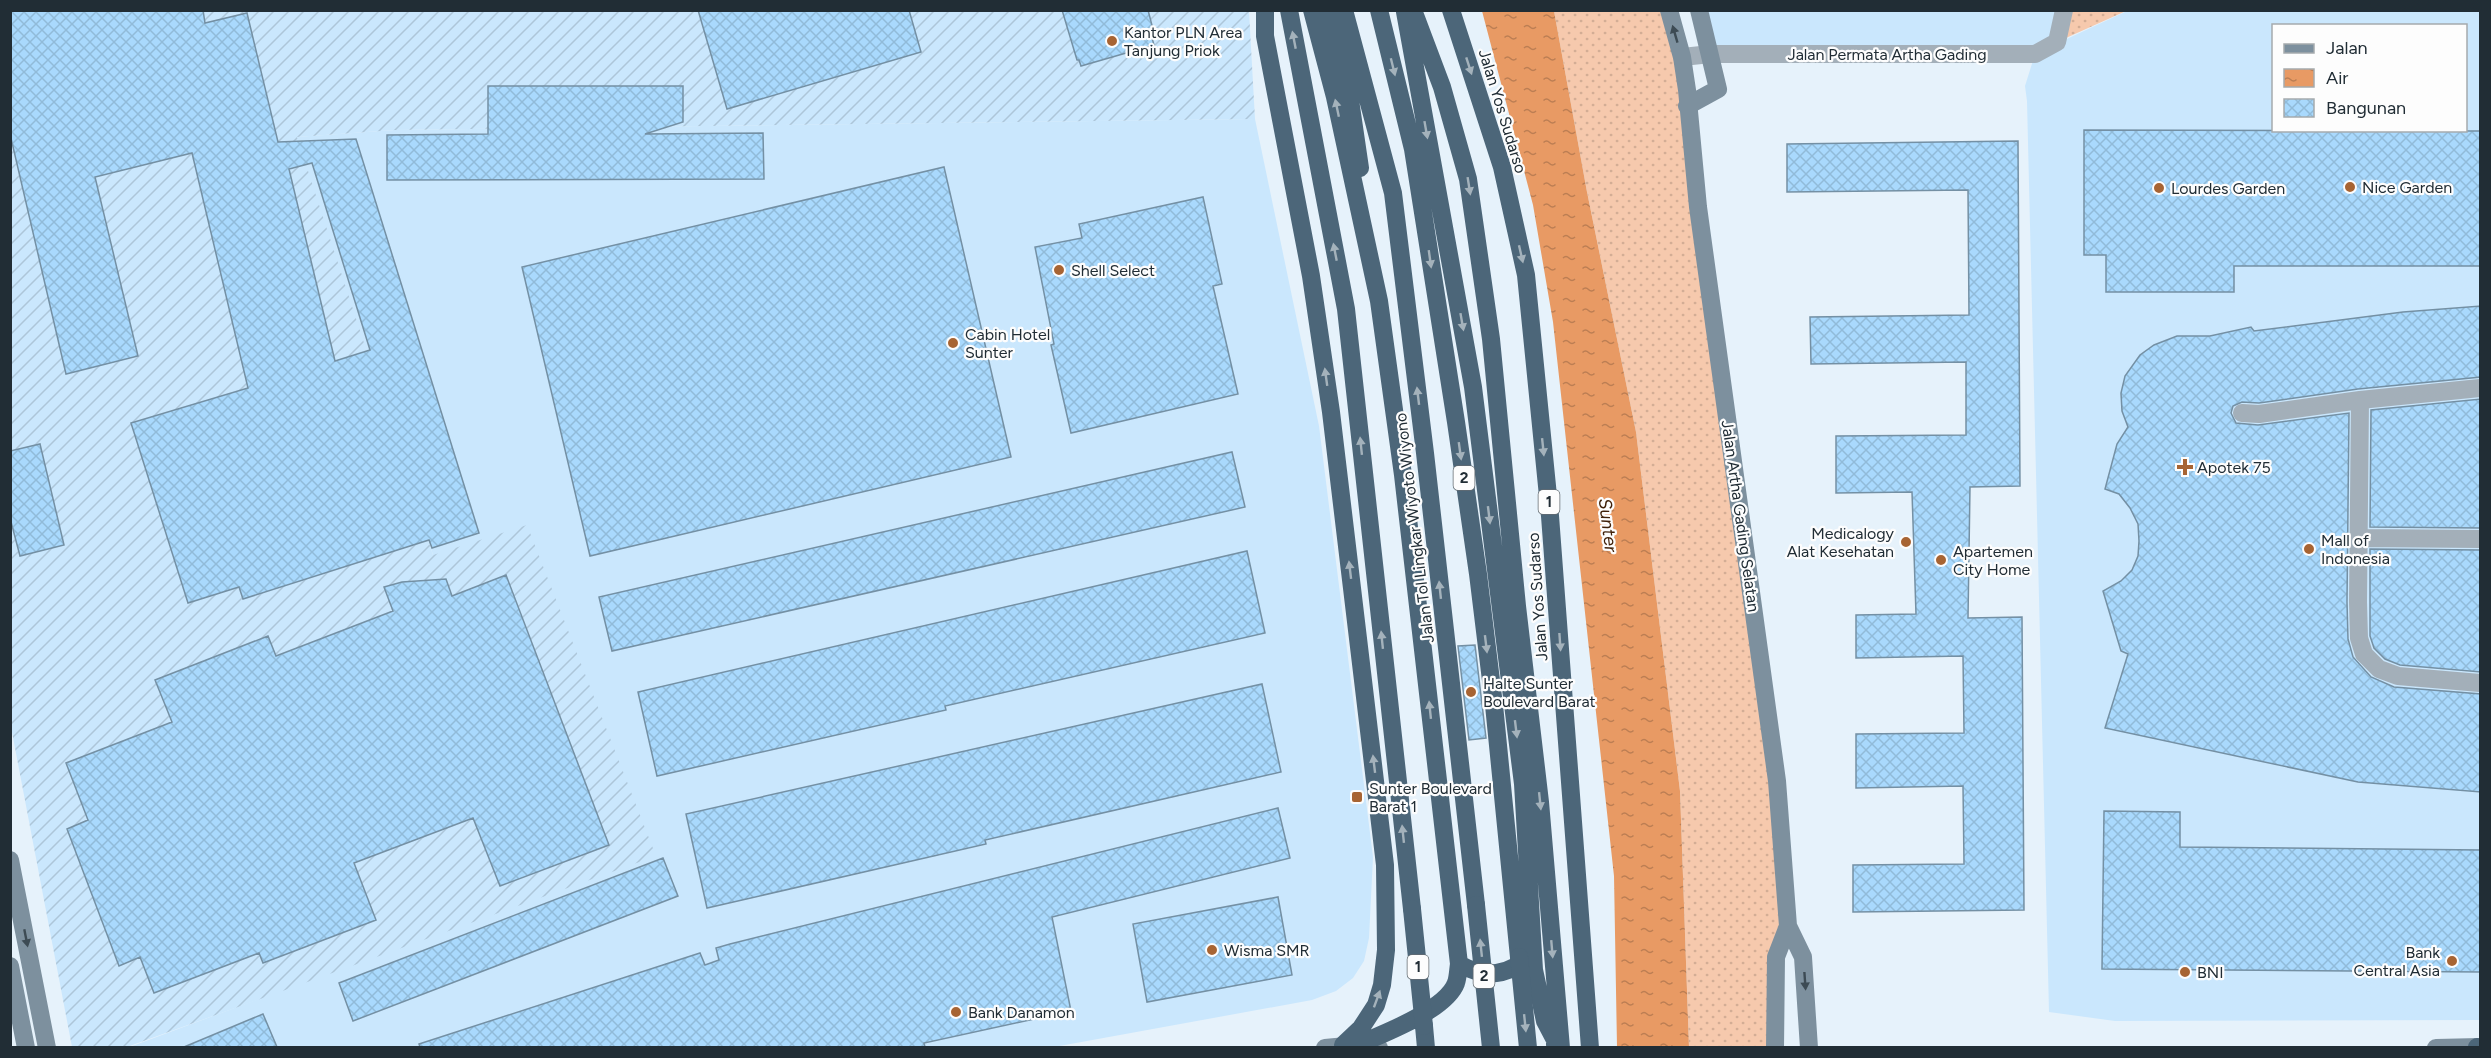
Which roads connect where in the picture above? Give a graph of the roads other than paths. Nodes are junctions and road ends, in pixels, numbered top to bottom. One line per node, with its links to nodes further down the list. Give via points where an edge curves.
1 (1265, 10): 28 (highway, one-way to 1, via 1361,1028 1376,1005 1382,985 1386,950 1385,865 1331,411 1311,276 1265,36)
2 (1289, 10): 32 (highway, 1, one-way to 2, bridge, via 1346,309)
3 (1312, 10): 19 (highway, one-way to 3, via 1379,301)
4 (1327, 10): 19 (highway, via 1349,93 1368,242 1387,327)
5 (1344, 10): 33 (highway, Jalan Tol Lingkar Wiyoto Wiyono / 2, one-way to 5, bridge, via 1393,193)
6 (1379, 10): 34 (highway, 2, one-way to 34, bridge, via 1413,149 1474,550 1494,705)
7 (1404, 10): 25 (highway, one-way to 25, via 1473,387 1523,784)
8 (1413, 10): 36 (highway, one-way to 36, via 1442,87 1468,179 1491,339 1540,802)
9 (1451, 10): 37 (highway, Jalan Yos Sudarso / 1, one-way to 37, via 1502,167 1526,275 1550,516)
10 (1669, 10): 14 (street, Jalan Artha Gading Selatan, one-way to 10)
11 (1699, 10): 13 (street)
12 (2064, 10): 13 (street, Jalan Permata Artha Gading, via 2057,42 2035,54)
13 (1711, 54): 14 (street, Jalan Permata Artha Gading); 15 (street, via 1718,88)
14 (1682, 57): 15 (street, Jalan Artha Gading Selatan)
15 (1687, 106): 24 (street, Jalan Artha Gading Selatan, via 1777,781)
16 (2481, 388): 17 (street)
17 (2360, 400): 18 (street); 20 (street)
18 (2242, 413)
19 (1403, 475): 26 (highway, one-way to 19)
20 (2360, 538): 21 (street); 22 (street, via 2358,614 2364,654 2379,669 2398,676)
21 (2481, 539)
22 (2481, 683)
23 (10, 860): 30 (street, one-way to 30)
24 (1788, 926): 38 (street, Jalan Artha Gading Selatan, via 1776,957); 39 (street, Jalan Artha Gading Selatan, one-way to 39, via 1803,957)
25 (1533, 951): 26 (highway, via 1523,962 1498,974 1471,971); 35 (highway, via 1545,1021)
26 (1459, 964): 28 (highway, via 1456,984 1444,999 1398,1028)
27 (10, 966): 29 (street)
28 (1342, 1046): 31 (street)
29 (26, 1047)
30 (47, 1047)
31 (1378, 1047)
32 (1426, 1047)
33 (1491, 1047)
34 (1528, 1047)
35 (1555, 1047)
36 (1561, 1047)
37 (1590, 1047)
38 (1775, 1047)
39 (1809, 1047)
40 (2436, 1047): 41 (street)
41 (2479, 1047)

